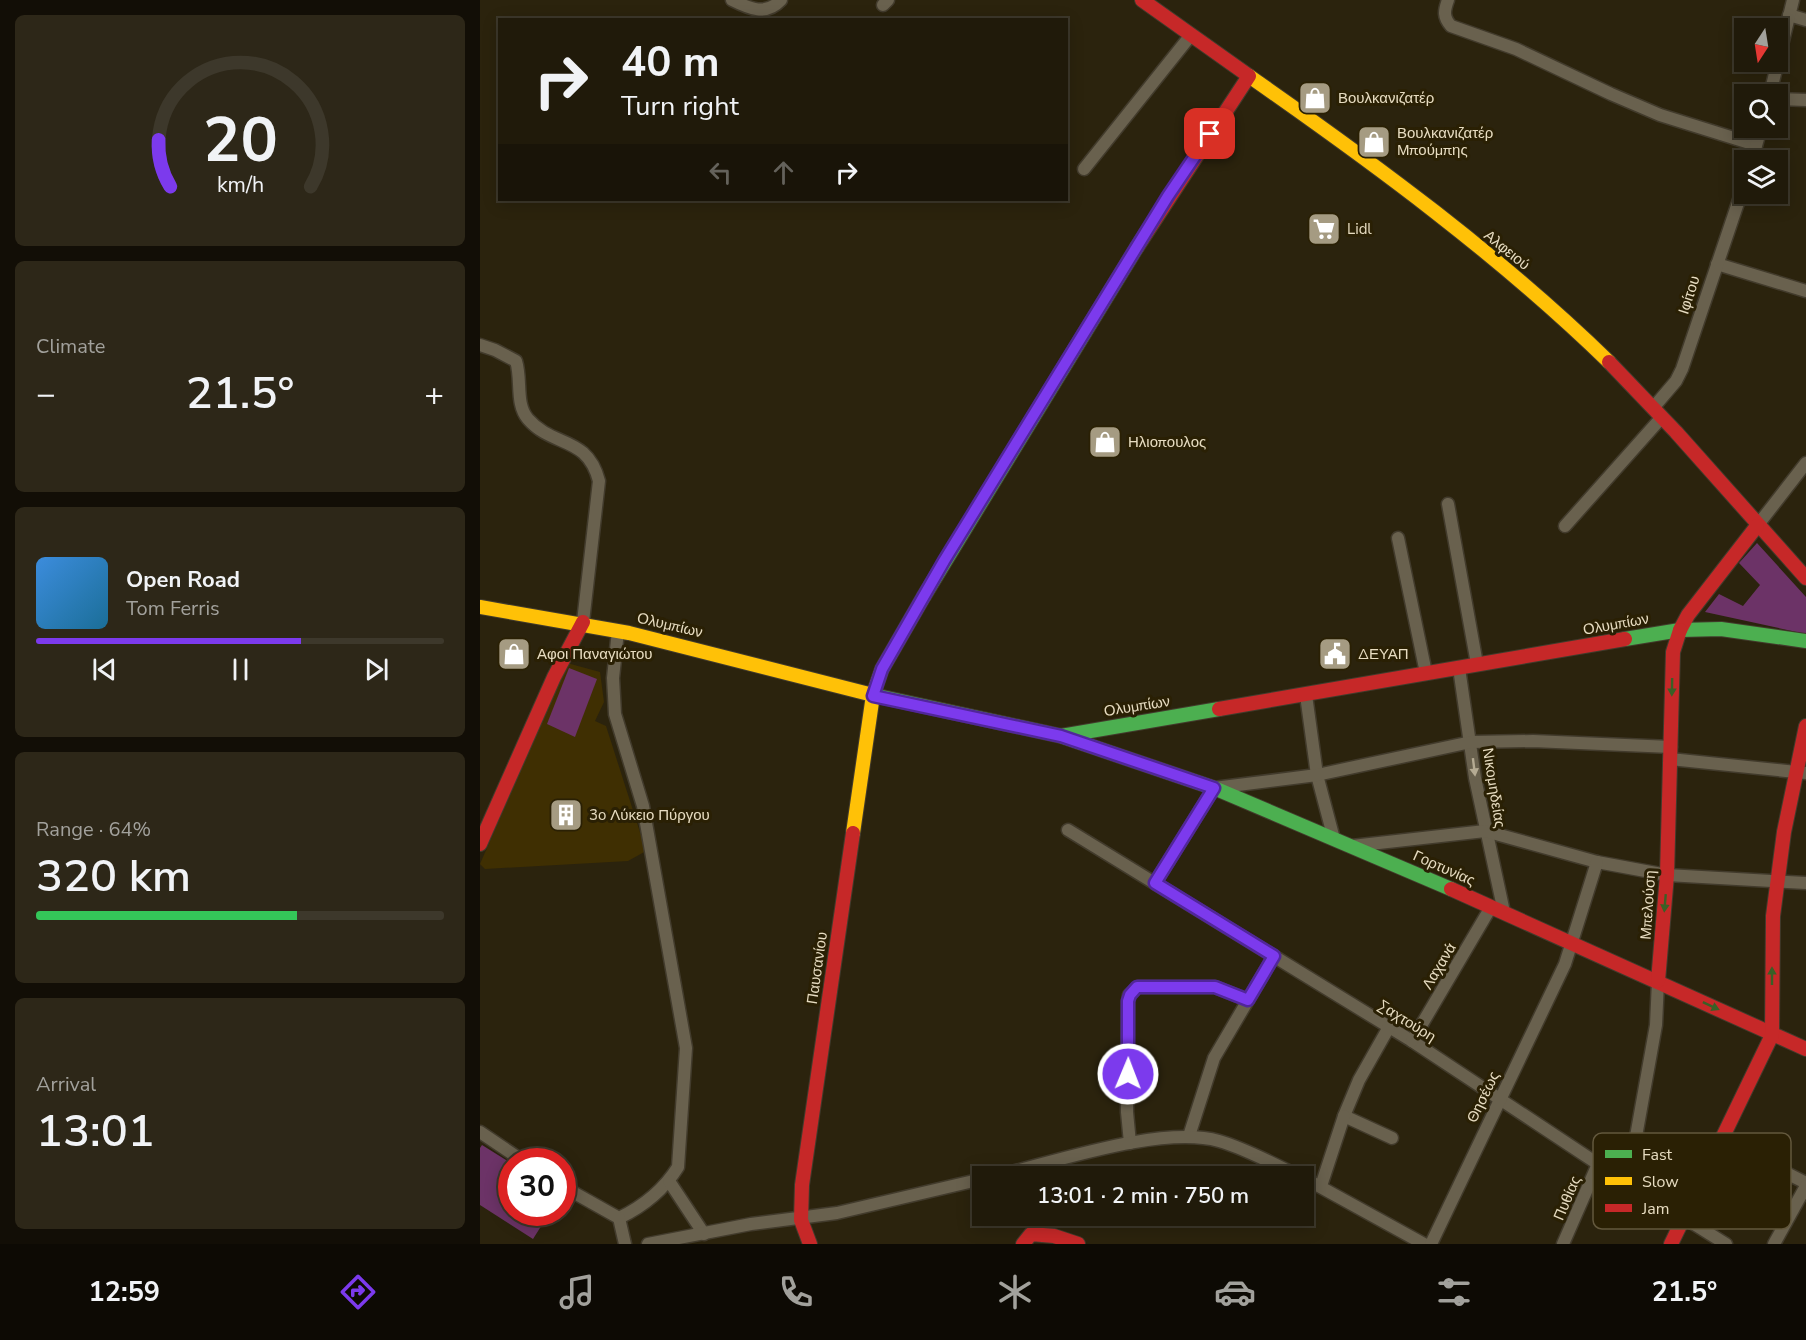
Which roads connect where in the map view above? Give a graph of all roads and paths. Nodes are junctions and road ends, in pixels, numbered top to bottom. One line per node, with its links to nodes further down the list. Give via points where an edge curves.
1 (732, 0): 2 (street, via 752,10 762,10 773,8)
2 (781, 0)
3 (1142, 0): 8 (main road, Αλφειού)
4 (1448, 0): 14 (street, via 1444,12 1451,26 1516,48 1660,115)
5 (1793, 0): 6 (street)
6 (1789, 15): 7 (street); 10 (street)
7 (1806, 20)
8 (1191, 35): 9 (main road, Αλφειού); 16 (street)
9 (1249, 76): 21 (main road, Αλφειού, via 1516,279 1596,349); 37 (main road, Παυσανίου, via 1168,196 962,532 882,669)
10 (1772, 84)
11 (1788, 99): 12 (street)
12 (1806, 100)
13 (1758, 138): 14 (street)
14 (1756, 145): 15 (street)
15 (1755, 150)
16 (1084, 169)
17 (1738, 204): 18 (street, Ιφίτου)
18 (1717, 264): 19 (street); 21 (street, Ιφίτου, via 1682,369)
19 (1806, 291)
20 (480, 345): 29 (street, via 516,361 523,411 528,419 582,451 596,467 599,481)
21 (1658, 412): 24 (main road, Αλφειού); 25 (street, Ιφίτου)
22 (1806, 463): 24 (street)
23 (1448, 504): 33 (street)
24 (1757, 525): 27 (main road, Αλφειού); 30 (main road)
25 (1565, 526)
26 (1398, 538): 35 (street)
27 (1806, 578)
28 (480, 607): 29 (main road, Ολυμπίων)
29 (583, 622): 31 (main road, Ολυμπίων); 48 (main road, via 554,677)
30 (1680, 630): 32 (main road, Ολυμπίων, via 1721,629); 33 (main road, Ολυμπίων); 41 (main road, Μπελούση, one-way to 41, via 1673,652)
31 (618, 631): 37 (main road, Ολυμπίων, via 769,666); 79 (street, via 613,678 615,714 643,806 686,1048 680,1154)
32 (1806, 641)
33 (1477, 664): 34 (main road, Ολυμπίων)
34 (1459, 668): 35 (main road, Ολυμπίων); 40 (street, Νικομηδείας)
35 (1426, 673): 36 (main road, Ολυμπίων)
36 (1306, 695): 39 (main road, Ολυμπίων); 43 (street)
37 (873, 696): 39 (main road, Ολυμπίων); 86 (main road, Παυσανίου, via 801,1185)
38 (1806, 726): 42 (main road)
39 (1061, 736): 44 (main road, Γορτυνίας)
40 (1471, 742): 41 (street, via 1533,741); 43 (street); 46 (street, Νικομηδείας, one-way to 46)
41 (1671, 753): 42 (street); 51 (main road, Μπελούση)
42 (1801, 773): 53 (main road)
43 (1317, 775): 44 (street); 47 (street)
44 (1214, 788): 47 (main road, Γορτυνίας); 52 (street)
45 (1068, 830): 52 (street, Σαχτούρη)
46 (1485, 831): 49 (street); 50 (street); 55 (street, Νικομηδείας)
47 (1334, 839): 49 (main road, Γορτυνίας)
48 (480, 844)
49 (1351, 846): 55 (main road, Γορτυνίας)
50 (1597, 862): 51 (street); 56 (street, Θησέως)
51 (1667, 875): 53 (street); 58 (main road, Μπελούση, one-way to 58)
52 (1155, 883): 57 (street, Σαχτούρη)
53 (1778, 884): 54 (street); 61 (main road, one-way to 53, via 1773,916)
54 (1806, 884)
55 (1497, 910): 56 (main road, Γορτυνίας); 62 (street, Λαχανά)
56 (1572, 944): 58 (main road, Γορτυνίας); 64 (street, Θησέως)
57 (1274, 956): 59 (street); 60 (street, Σαχτούρη)
58 (1658, 981): 61 (main road, Γορτυνίας, one-way to 61); 67 (street, Μπελούση, via 1656,1024)
59 (1248, 1000): 69 (street, via 1214,1058); 71 (street, via 1215,987 1133,990 1128,1001)
60 (1389, 1027): 62 (street, Σαχτούρη); 65 (street)
61 (1772, 1035): 63 (main road, Γορτυνίας); 68 (main road)
62 (1412, 1041): 64 (street, Σαχτούρη)
63 (1806, 1049)
64 (1499, 1099): 73 (street, Σαχτούρη); 97 (street, Θησέως)
65 (1344, 1116): 70 (street); 82 (street)
66 (480, 1132): 72 (street)
67 (1637, 1133)
68 (1727, 1133)
69 (1189, 1136): 71 (street); 75 (street, via 1228,1144)
70 (1392, 1138)
71 (1130, 1143): 74 (street)
72 (504, 1148)
73 (1593, 1161)
74 (1037, 1166)
75 (1277, 1166)
76 (1593, 1175): 98 (street, Πυθίας)
77 (1791, 1177): 81 (street)
78 (972, 1181): 86 (street)
79 (669, 1182): 85 (street, via 643,1207); 90 (street)
80 (1314, 1183): 82 (street)
81 (1806, 1185): 84 (street)
82 (1321, 1186): 96 (street)
83 (576, 1194): 85 (street)
84 (1791, 1213)
85 (619, 1218): 91 (street)
86 (801, 1220): 90 (street, via 751,1224); 93 (main road, Παυσανίου)
87 (1678, 1229): 99 (main road)
88 (1702, 1229): 100 (street, Σαχτούρη)
89 (1782, 1229): 101 (street)
90 (705, 1234): 92 (street)
91 (625, 1244)
92 (648, 1244)
93 (810, 1244)
94 (1023, 1244): 95 (main road, via 1031,1234 1040,1233)
95 (1078, 1244)
96 (1424, 1244)
97 (1431, 1244)
98 (1563, 1244)
99 (1671, 1244)
100 (1726, 1244)
101 (1774, 1244)

